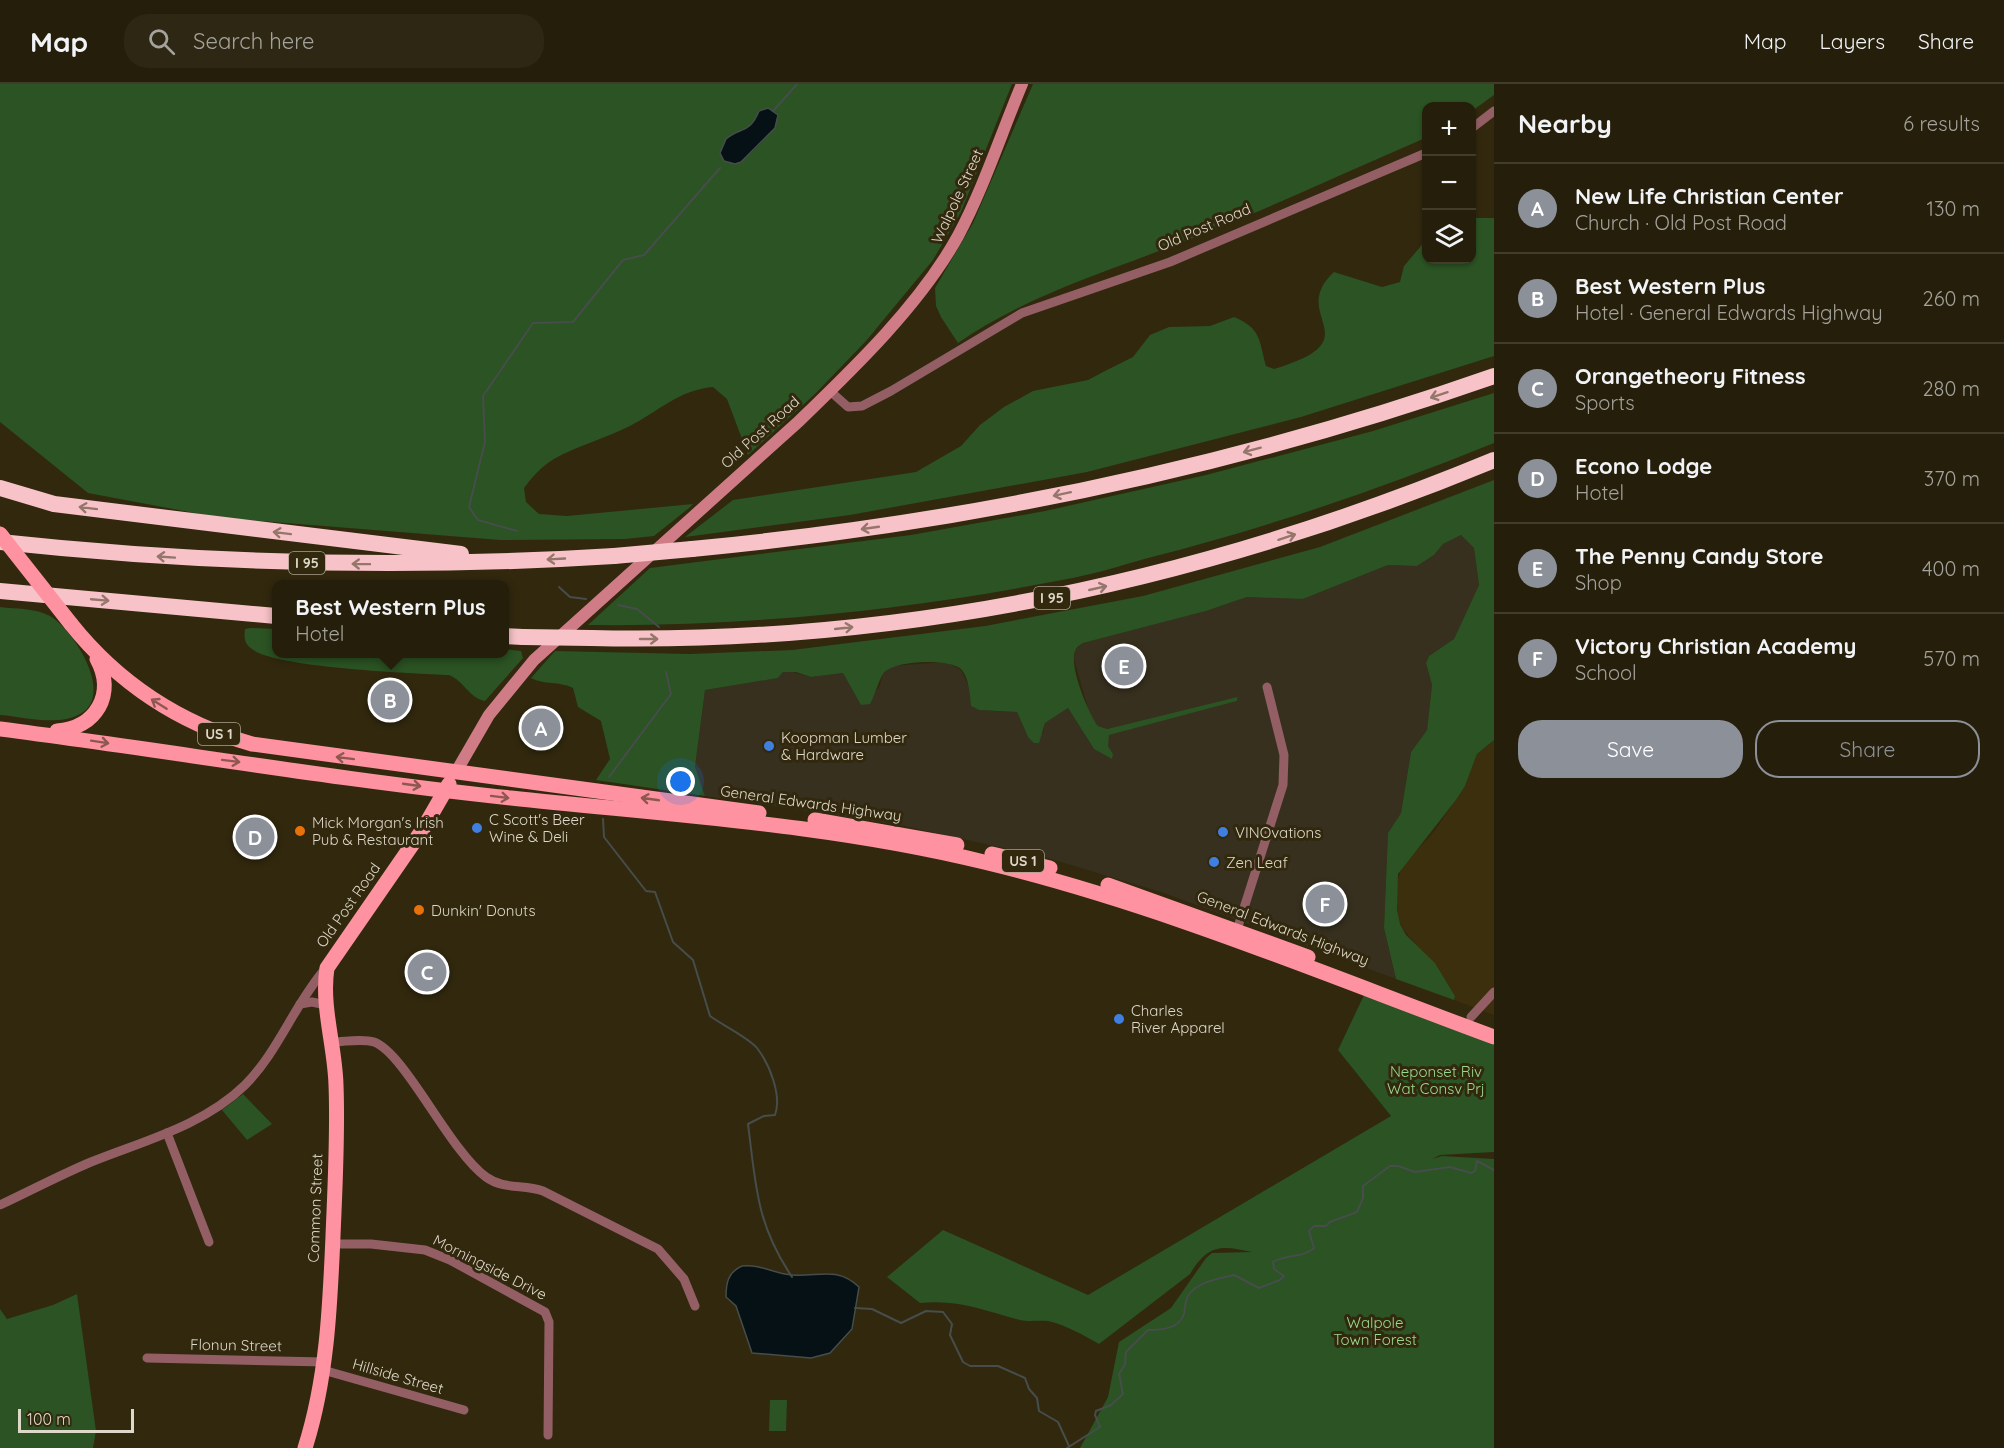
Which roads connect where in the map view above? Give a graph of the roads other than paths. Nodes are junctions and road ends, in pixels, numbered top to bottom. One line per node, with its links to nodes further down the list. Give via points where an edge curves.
1 (1022, 84): 6 (main road, Walpole Street, via 978,193 946,254 919,293)
2 (1494, 111): 3 (street)
3 (1476, 125)
4 (1422, 155): 6 (street, Old Post Road, via 1170,262 1022,313 862,406 848,407)
5 (1494, 376): 11 (highway, I 95, one-way to 11, bridge, via 1336,427 1104,486 908,523 692,549)
6 (830, 391): 20 (main road, Old Post Road, via 534,660 493,709)
7 (1494, 460): 16 (highway, I 95, one-way to 7, bridge, via 676,639 797,633 1037,601 1174,570 1270,543 1385,504)
8 (0, 488): 11 (highway, one-way to 8, via 54,504)
9 (0, 534): 17 (main road, General Edwards Highway / US 1, bridge)
10 (0, 542): 11 (highway, I 95, one-way to 10, via 284,563)
11 (506, 561)
12 (0, 591): 13 (highway)
13 (62, 597): 14 (highway); 15 (highway, one-way to 15)
14 (0, 600)
15 (272, 616)
16 (509, 636)
17 (92, 650): 19 (main road, via 102,668 105,687 102,704 91,718 64,730); 20 (main road, General Edwards Highway / US 1, one-way to 17, via 279,750 226,736 153,700)
18 (1267, 687): 22 (street, via 1284,755 1283,785)
19 (0, 728): 21 (main road, General Edwards Highway / US 1, one-way to 21)
20 (456, 772): 21 (main road, Old Post Road); 22 (main road, General Edwards Highway / US 1, one-way to 20, via 1095,880 922,838)
21 (446, 790): 23 (main road, Old Post Road); 29 (main road, General Edwards Highway / US 1, one-way to 29, via 770,825 983,861 1119,899)
22 (1237, 930): 27 (main road, General Edwards Highway / US 1)
23 (327, 968): 25 (street, Old Post Road); 26 (main road, Common Street)
24 (1494, 992): 27 (street)
25 (300, 1004): 26 (street); 31 (street, Old Post Road, via 268,1057 244,1085 212,1109)
26 (326, 1005): 30 (main road, Common Street)
27 (1471, 1017): 28 (main road, General Edwards Highway / US 1)
28 (1494, 1026)
29 (1494, 1037)
30 (332, 1042): 34 (main road, Common Street, via 337,1101); 35 (street, via 365,1041 384,1048 458,1150 485,1176 502,1186 543,1191 658,1249 684,1280)
31 (167, 1133): 32 (street, Old Post Road, via 91,1162); 33 (street)
32 (0, 1205)
33 (209, 1242)
34 (332, 1244): 37 (main road, Common Street); 39 (street, Morningside Drive, via 413,1247 432,1252 545,1312 549,1328)
35 (694, 1306)
36 (147, 1358): 37 (street, Flonun Street)
37 (324, 1366): 38 (street, Hillside Street); 40 (main road, Common Street)
38 (464, 1410)
39 (548, 1436)
40 (305, 1448)

